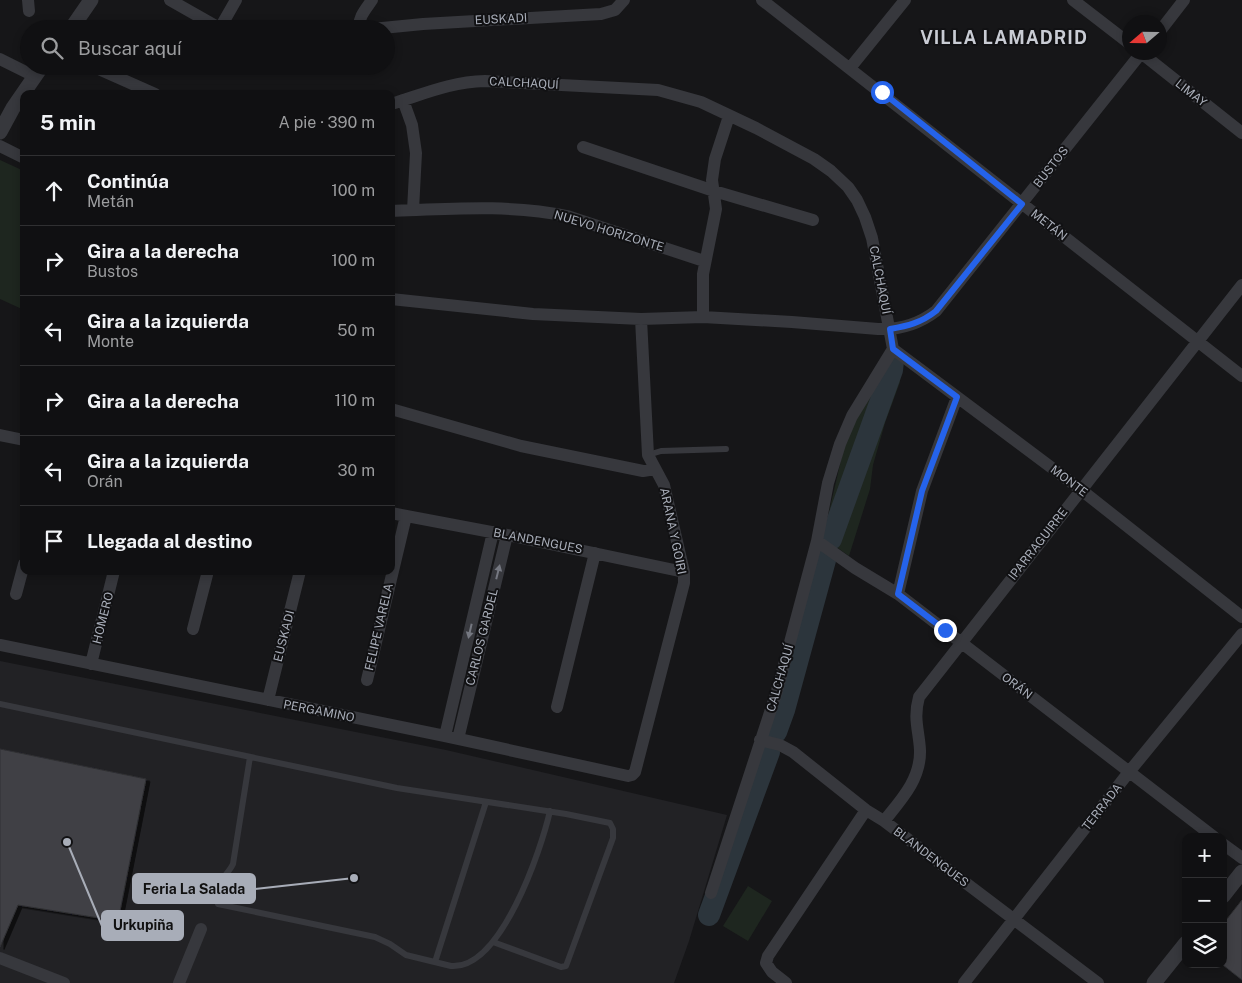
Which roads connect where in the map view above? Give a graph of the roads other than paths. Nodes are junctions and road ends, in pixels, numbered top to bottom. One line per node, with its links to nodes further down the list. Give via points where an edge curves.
1 (91, 0): 10 (street)
2 (170, 0): 11 (street)
3 (236, 0): 12 (street)
4 (372, 0): 13 (street)
5 (624, 0): 15 (street, EUSKADI, via 615,10 601,14)
6 (762, 0): 21 (street, METÁN)
7 (905, 0): 21 (street)
8 (1073, 0): 16 (street)
9 (1184, 0): 14 (street)
10 (77, 20)
11 (204, 20)
12 (225, 20)
13 (359, 20)
14 (1167, 22)
15 (395, 27)
16 (1122, 38)
17 (0, 59): 20 (street)
18 (1135, 60): 35 (street, BUSTOS)
19 (1150, 60): 30 (street, LIMAY)
20 (20, 65)
21 (850, 68): 35 (street, METÁN)
22 (35, 75): 24 (street)
23 (112, 75): 25 (street)
24 (25, 90)
25 (146, 90)
26 (20, 98): 29 (street)
27 (397, 102): 28 (street, CALCHAQUÍ, via 462,82 563,84 658,90 701,102); 37 (street, via 412,125 416,153)
28 (729, 116): 34 (street, via 715,159); 44 (street, CALCHAQUÍ, via 814,159 848,187 857,200 872,238)
29 (0, 132)
30 (1242, 133)
31 (0, 146): 33 (street)
32 (583, 147): 34 (street)
33 (20, 156)
34 (714, 191): 38 (street); 39 (street, via 716,209)
35 (1022, 204): 44 (street, BUSTOS, via 936,311 925,320); 45 (street, METÁN)
36 (395, 210): 37 (street, NUEVO HORIZONTE)
37 (413, 210): 39 (street, NUEVO HORIZONTE, via 548,212)
38 (813, 220)
39 (704, 261): 42 (street)
40 (1242, 285): 45 (street, IPARRAGUIRRE)
41 (395, 299): 43 (street, BUSTOS, via 533,314)
42 (703, 317): 43 (street, BUSTOS); 44 (street, BUSTOS)
43 (641, 319): 53 (street, ARANA Y GOIRI)
44 (890, 329): 46 (street, CALCHAQUÍ)
45 (1197, 342): 47 (street, METÁN); 55 (street, IPARRAGUIRRE)
46 (893, 349): 48 (street, MONTE); 60 (street, CALCHAQUÍ, via 852,416 843,437 828,483)
47 (1242, 376)
48 (957, 397): 55 (street, MONTE); 70 (street, via 922,491)
49 (395, 410): 54 (street, via 521,446 643,471)
50 (0, 435): 51 (street)
51 (20, 439)
52 (726, 449): 53 (lane, via 661,451)
53 (648, 455): 54 (street, ARANA Y GOIRI)
54 (655, 469): 63 (street, ARANA Y GOIRI, via 664,485)
55 (1080, 490): 71 (street, MONTE); 74 (street, IPARRAGUIRRE)
56 (395, 514): 57 (street, BLANDENGUES)
57 (406, 516): 58 (street, BLANDENGUES); 62 (street, FELIPE VARELA)
58 (493, 532): 59 (street, BLANDENGUES); 81 (street, CARLOS GARDEL, one-way to 81)
59 (507, 535): 61 (street, BLANDENGUES); 82 (street, CARLOS GARDEL, one-way to 59)
60 (816, 541): 70 (street, ORÁN); 83 (street, CALCHAQUÍ, via 779,682)
61 (595, 553): 63 (street, BLANDENGUES); 80 (street)
62 (395, 562)
63 (684, 572): 85 (street, ARANA Y GOIRI, via 684,583)
64 (21, 575): 69 (street)
65 (113, 575): 76 (street, HOMERO)
66 (207, 575): 72 (street)
67 (299, 575): 78 (street, EUSKADI)
68 (392, 575): 77 (street, FELIPE VARELA)
69 (16, 594)
70 (898, 594): 74 (street, ORÁN)
71 (1242, 616)
72 (193, 629)
73 (1242, 634): 86 (street, TERRADA)
74 (960, 643): 86 (street, ORÁN); 90 (street, IPARRAGUIRRE, via 919,697 915,716 920,751 918,771 903,798)
75 (0, 645): 76 (street, PERGAMINO)
76 (92, 664): 78 (street, PERGAMINO)
77 (367, 680)
78 (268, 700): 81 (street, PERGAMINO)
79 (0, 704): 84 (lane)
80 (557, 707)
81 (445, 736): 82 (street, PERGAMINO)
82 (458, 739): 85 (street, PERGAMINO, via 628,776)
83 (760, 740): 88 (street, BLANDENGUES, via 793,752); 96 (street, CALCHAQUÍ)
84 (250, 757): 87 (lane, via 398,788); 102 (lane, via 233,864 216,888 218,904 375,938 406,955)
85 (635, 772)
86 (1130, 772): 91 (street, ORÁN); 97 (street, TERRADA)
87 (486, 802): 89 (lane); 102 (lane)
88 (866, 810): 90 (street, BLANDENGUES); 105 (street, via 768,956 766,964)
89 (550, 811): 99 (lane, via 544,839 523,889); 99 (lane, via 610,823 613,829 613,838 566,966 561,967)
90 (884, 821): 97 (street, BLANDENGUES)
91 (1209, 833)
92 (1227, 847): 93 (street)
93 (1242, 858)
94 (1242, 872): 95 (street)
95 (1227, 891)
96 (711, 893)
97 (1013, 919): 106 (street, TERRADA); 107 (street, BLANDENGUES)
98 (201, 929): 104 (street)
99 (493, 942): 102 (lane, via 469,963 458,966)
100 (1182, 948): 108 (street)
101 (0, 958): 103 (street)
102 (435, 962)
103 (64, 983)
104 (179, 983)
105 (786, 983)
106 (964, 983)
107 (1098, 983)
108 (1154, 983)

